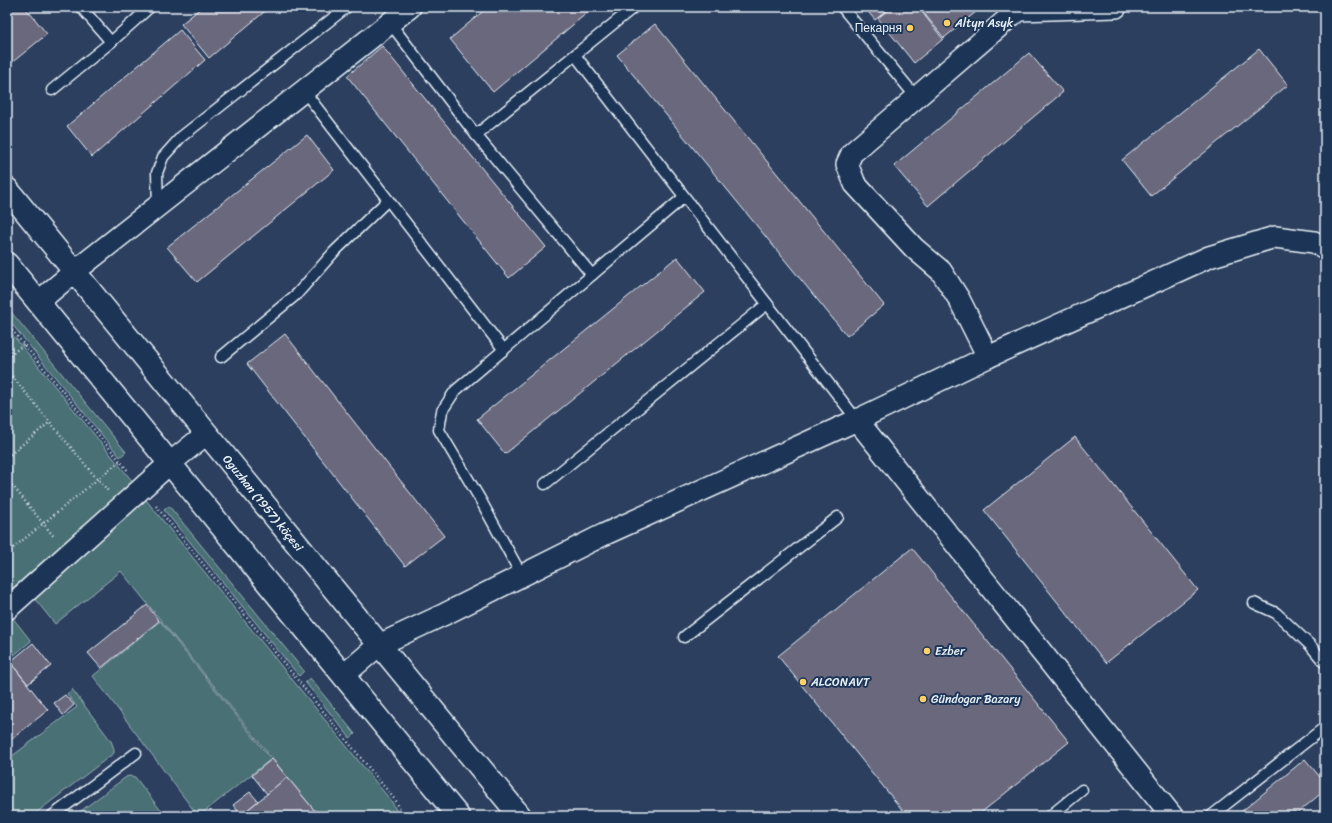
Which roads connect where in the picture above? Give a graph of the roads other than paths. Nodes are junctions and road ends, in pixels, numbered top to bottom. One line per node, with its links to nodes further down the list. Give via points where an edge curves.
1 (81, 7): 9 (lane)
2 (150, 7): 9 (lane)
3 (347, 7): 18 (lane, via 181,137 163,157 157,173)
4 (634, 7): 10 (lane)
5 (842, 7): 13 (lane)
6 (1116, 7): 7 (street)
7 (1017, 9): 13 (street)
8 (400, 13): 12 (street); 14 (lane)
9 (111, 42): 11 (lane)
10 (575, 55): 14 (lane); 16 (lane)
11 (52, 90)
12 (304, 90): 17 (lane); 18 (street)
13 (916, 98): 27 (street, via 852,153 847,164 855,184 914,248 941,271 959,299)
14 (476, 135): 22 (lane)
15 (7, 189): 21 (main road, Oguzhan (1957) köçesi)
16 (684, 196): 22 (lane); 24 (lane)
17 (388, 200): 25 (lane); 26 (lane, via 334,252 297,294)
18 (158, 206): 21 (street)
19 (1325, 248): 27 (street, via 1314,242 1275,237 1210,257)
20 (7, 264): 23 (main road)
21 (74, 272): 23 (street); 29 (main road, Oguzhan (1957) köçesi)
22 (592, 274): 25 (lane)
23 (38, 302): 30 (main road)
24 (767, 304): 28 (lane); 31 (lane)
25 (504, 350): 33 (lane, via 455,391 442,411 439,430)
26 (221, 357)
27 (988, 357): 28 (street)
28 (857, 420): 33 (street, via 603,535); 47 (street)
29 (206, 434): 30 (street); 37 (main road, Oguzhan (1957) köçesi)
30 (169, 464): 35 (street); 39 (main road)
31 (545, 484)
32 (838, 517): 36 (lane)
33 (522, 576): 37 (street)
34 (1254, 603): 38 (lane, via 1276,613)
35 (7, 609)
36 (684, 637)
37 (379, 645): 39 (street); 45 (main road, Oguzhan (1957) köçesi)
38 (1325, 663)
39 (344, 675): 44 (main road)
40 (1325, 726): 48 (lane)
41 (136, 753): 43 (lane)
42 (1082, 790): 46 (lane)
43 (52, 816)
44 (458, 816)
45 (520, 816)
46 (1050, 816)
47 (1172, 816)
48 (1211, 816)

